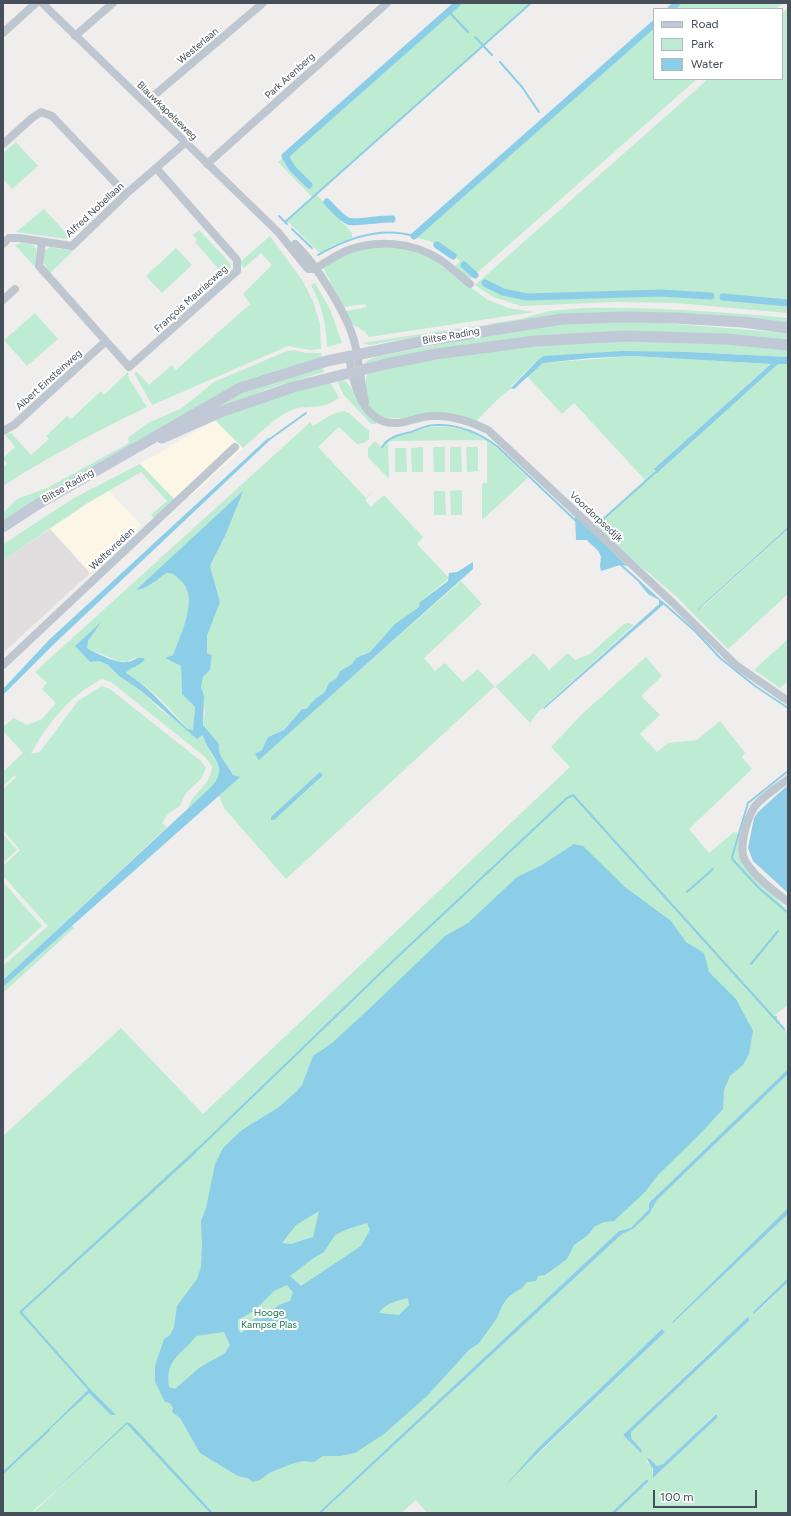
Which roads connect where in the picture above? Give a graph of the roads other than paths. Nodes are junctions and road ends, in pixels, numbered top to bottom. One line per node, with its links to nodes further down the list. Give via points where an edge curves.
1 (36, 3): 6 (street)
2 (42, 3): 7 (street, Blauwkapelseweg)
3 (113, 3): 7 (street)
4 (263, 3): 8 (street, Westerlaan)
5 (384, 4): 11 (street, Park Arenberg)
6 (3, 33)
7 (75, 36): 8 (street, Blauwkapelseweg)
8 (145, 103): 9 (street, Blauwkapelseweg)
9 (186, 142): 11 (street, Blauwkapelseweg); 12 (street, Alfred Nobellaan)
10 (3, 144): 13 (street, via 41,112 52,116)
11 (207, 164): 16 (street, Blauwkapelseweg, via 278,232 308,269)
12 (156, 168): 13 (street, Alfred Nobellaan); 21 (street, François Mauriacweg, via 237,260 237,271 129,367)
13 (126, 194): 14 (street, Alfred Nobellaan, via 72,246)
14 (42, 242): 15 (street, Alfred Nobellaan, via 10,238); 21 (street, via 39,266)
15 (3, 244)
16 (318, 267): 17 (street, via 360,246 391,244 425,252); 23 (street, via 354,342)
17 (470, 284)
18 (15, 289): 19 (street)
19 (3, 300)
20 (788, 328): 23 (main road, Biltse Rading, via 743,322 675,318 562,319 424,340)
21 (106, 341): 25 (street, Albert Einsteinweg, via 14,425)
22 (788, 345): 24 (main road, Biltse Rading, via 673,336 577,337 436,354)
23 (353, 356): 24 (street, Voordorpsedijk); 26 (main road, Biltse Rading, via 240,388)
24 (355, 371): 26 (main road, Biltse Rading, via 255,399); 30 (street, Voordorpsedijk, via 359,398 383,421 394,423 431,416 452,417 464,419 488,430 736,665)
25 (3, 431)
26 (135, 448): 28 (main road, Biltse Rading)
27 (235, 448): 29 (street, Weltevreden)
28 (3, 527)
29 (3, 665)
30 (788, 701)
31 (788, 779): 32 (street, via 756,806 747,825 742,853 756,875)
32 (788, 902)

